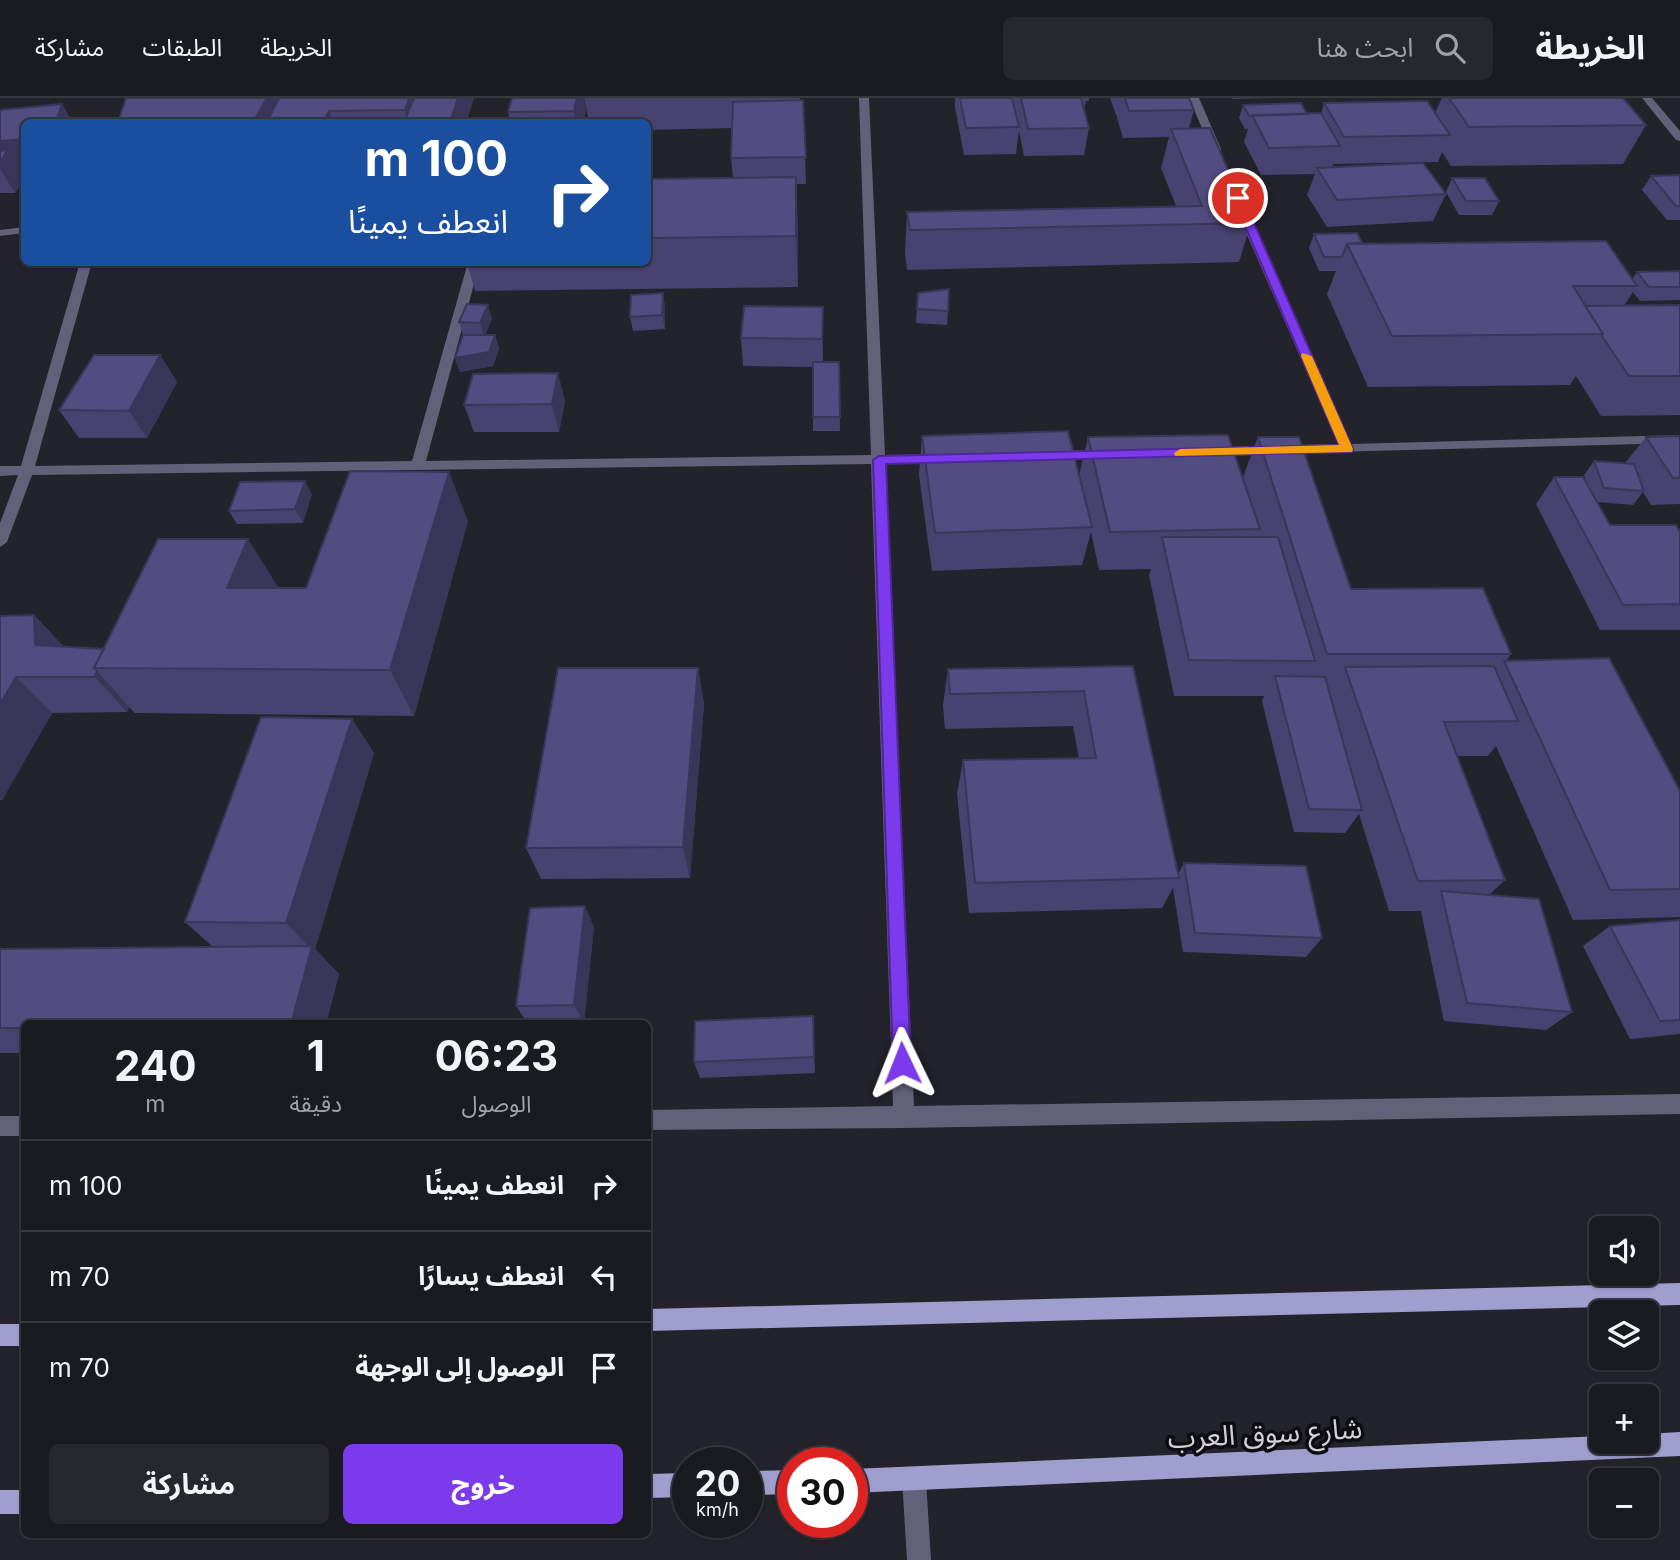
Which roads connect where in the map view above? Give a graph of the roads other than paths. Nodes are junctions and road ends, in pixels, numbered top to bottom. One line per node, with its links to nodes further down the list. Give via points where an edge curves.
1 (864, 98): 17 (street)
2 (1194, 98): 5 (street)
3 (1647, 98): 4 (street)
4 (1680, 138)
5 (1221, 161)
6 (1238, 198): 12 (street)
7 (21, 230): 8 (street)
8 (0, 233)
9 (85, 266): 20 (street)
10 (473, 266): 18 (street)
11 (1680, 439): 12 (street)
12 (1347, 449): 13 (street)
13 (1196, 453)
14 (1127, 454): 15 (street)
15 (1031, 457)
16 (962, 458): 17 (street)
17 (879, 460): 18 (street); 23 (street)
18 (418, 465): 20 (street)
19 (0, 471): 20 (street)
20 (27, 471): 21 (street)
21 (0, 542)
22 (1680, 1104): 23 (street)
23 (904, 1118): 24 (street)
24 (651, 1120)
25 (0, 1126): 26 (street)
26 (21, 1126)
27 (1680, 1294): 28 (main road)
28 (651, 1320)
29 (0, 1335): 30 (main road)
30 (21, 1335)
31 (1680, 1444): 32 (main road, شارع سوق العرب)
32 (914, 1479): 33 (main road, شارع سوق العرب); 38 (street)
33 (868, 1480)
34 (672, 1485): 35 (main road)
35 (651, 1486)
36 (0, 1502): 37 (main road)
37 (21, 1502)
38 (919, 1560)

